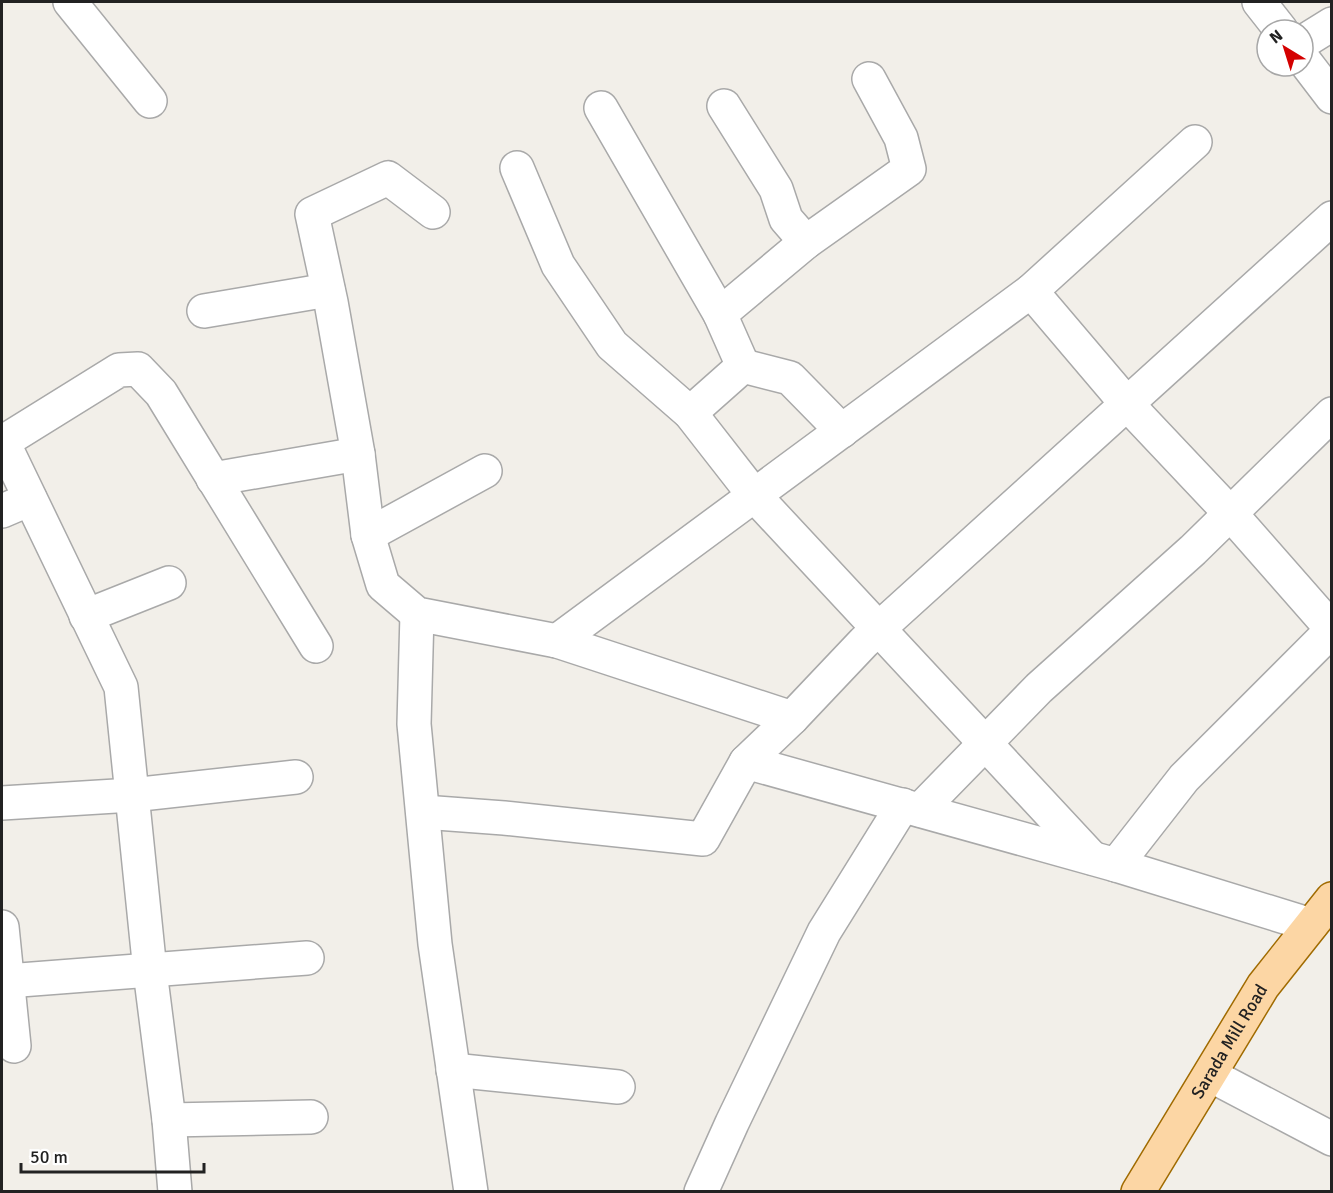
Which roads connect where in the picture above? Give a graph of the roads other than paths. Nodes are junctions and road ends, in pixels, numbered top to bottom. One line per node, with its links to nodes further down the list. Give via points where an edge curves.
1 (70, 2): 9 (street)
2 (1259, 2): 3 (street)
3 (1272, 18)
4 (1332, 24): 5 (street)
5 (1315, 35)
6 (1315, 75): 8 (street)
7 (869, 79): 16 (street, via 901,138 909,169)
8 (1332, 97)
9 (150, 101)
10 (724, 106): 16 (street, via 776,189 786,219)
11 (601, 108): 20 (street)
12 (1195, 142): 18 (street)
13 (517, 168): 23 (street, via 558,265 612,345)
14 (433, 212): 17 (street, via 388,178 312,214)
15 (1332, 218): 22 (street)
16 (806, 242): 20 (street)
17 (328, 290): 19 (street); 27 (street)
18 (1031, 291): 22 (street); 25 (street)
19 (204, 311)
20 (720, 314): 21 (street)
21 (743, 366): 23 (street); 25 (street, via 790,378)
22 (1127, 404): 32 (street); 37 (street)
23 (690, 413): 30 (street)
24 (1332, 414): 32 (street)
25 (842, 431): 30 (street)
26 (2, 441): 29 (street, via 119,370 138,369 161,393); 31 (street)
27 (358, 454): 29 (street); 33 (street)
28 (485, 471): 33 (street)
29 (213, 479): 40 (street)
30 (754, 495): 37 (street); 39 (street)
31 (16, 505): 36 (street)
32 (1230, 513): 38 (street); 42 (street, via 1039,688)
33 (368, 535): 35 (street, via 383,585)
34 (170, 583): 36 (street)
35 (417, 614): 39 (street); 48 (street, via 414,724)
36 (86, 616): 45 (street, via 120,687)
37 (879, 628): 41 (street); 42 (street)
38 (1332, 629): 49 (street)
39 (557, 641): 41 (street)
40 (316, 646)
41 (792, 718): 43 (street)
42 (986, 743): 47 (street); 49 (street)
43 (747, 762): 47 (street); 48 (street, via 704,839)
44 (296, 777): 45 (street)
45 (132, 795): 46 (street); 54 (street)
46 (2, 803)
47 (912, 808): 49 (street); 65 (street, via 824,932)
48 (423, 812): 57 (street, via 435,944)
49 (1104, 861): 51 (street)
50 (1332, 899): 51 (main road, Sarada Mill Road)
51 (1311, 925): 58 (main road, Sarada Mill Road, via 1263,986)
52 (2, 927): 55 (street)
53 (307, 958): 54 (street)
54 (150, 971): 55 (street); 61 (street)
55 (7, 981): 56 (street)
56 (14, 1046)
57 (453, 1070): 59 (street); 64 (street)
58 (1210, 1076): 62 (street); 66 (main road, Sarada Mill Road)
59 (618, 1087)
60 (311, 1117): 61 (street)
61 (169, 1120): 63 (street)
62 (1332, 1139)
63 (175, 1191)
64 (471, 1191)
65 (701, 1191)
66 (1138, 1191)

